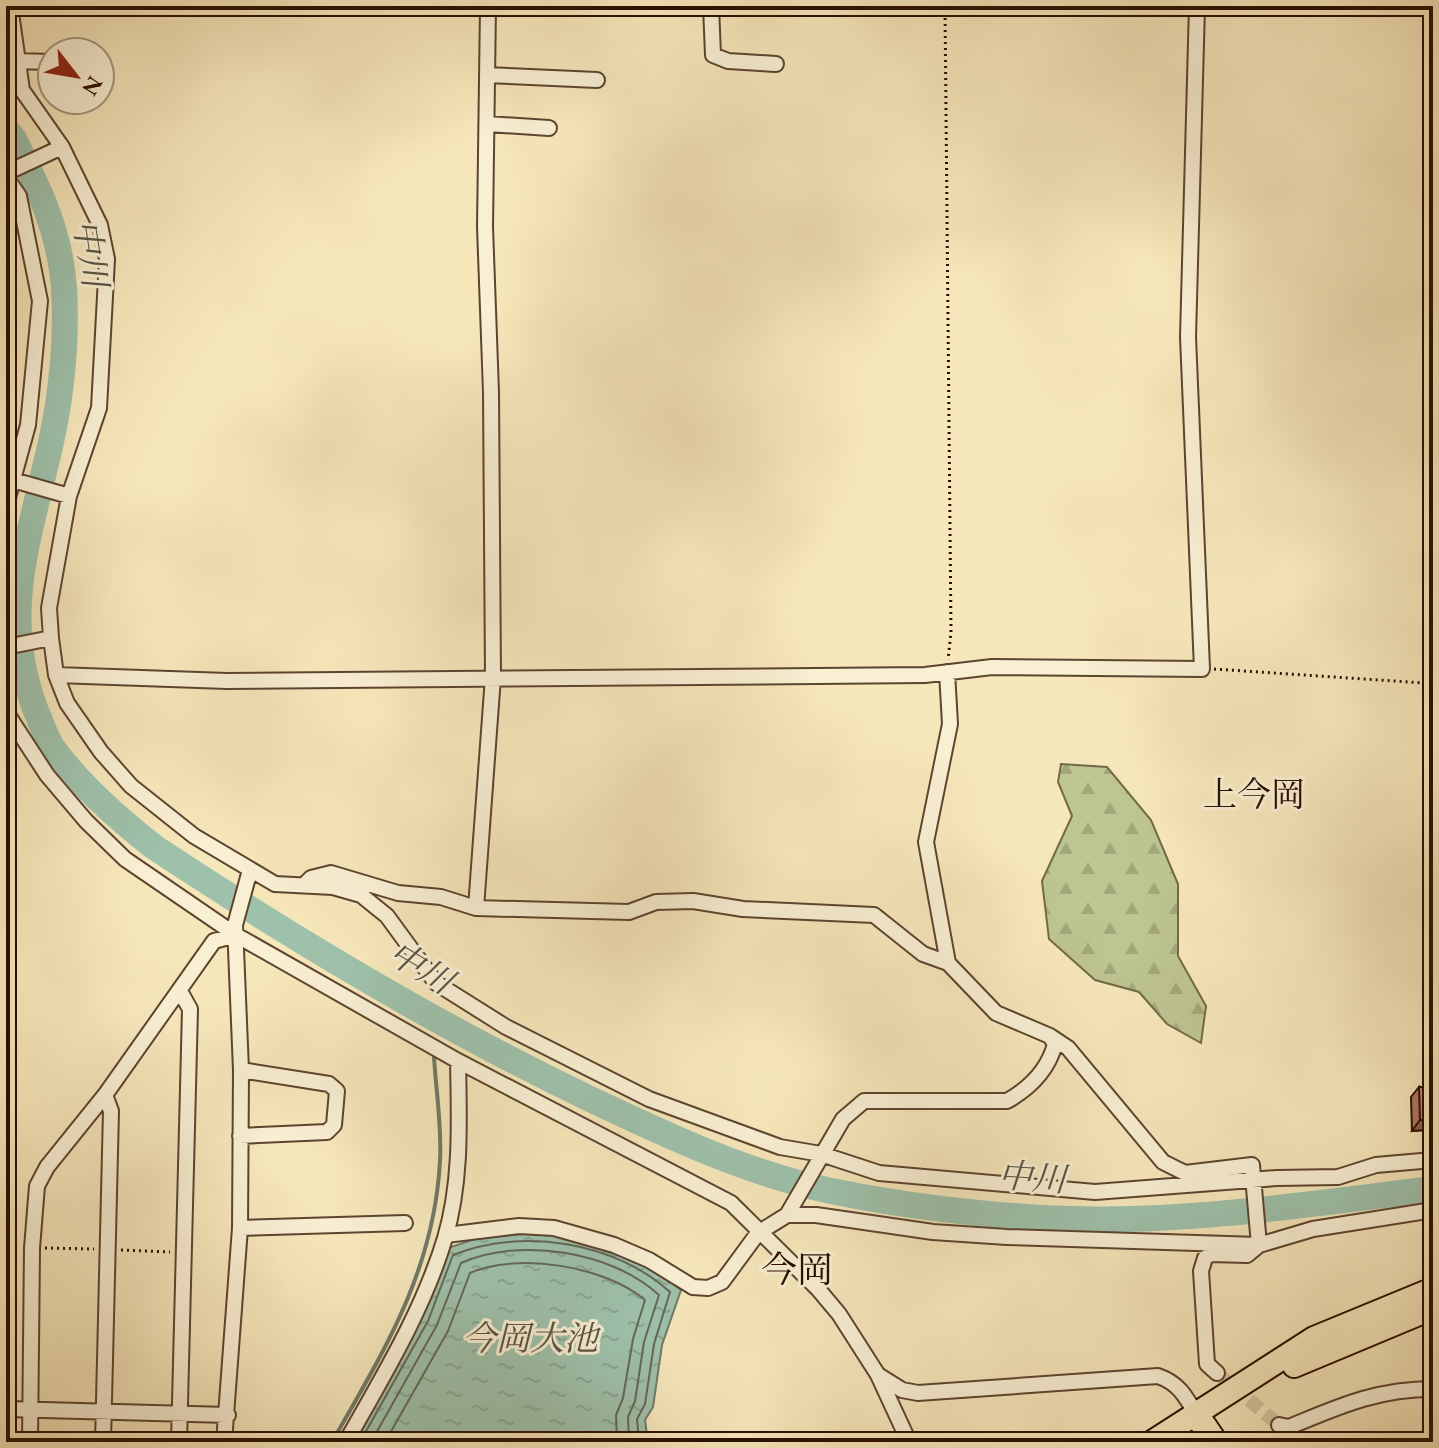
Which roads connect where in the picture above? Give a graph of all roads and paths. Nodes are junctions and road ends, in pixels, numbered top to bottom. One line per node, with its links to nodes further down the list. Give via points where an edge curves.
1 (10, 6): 6 (street)
2 (488, 6): 9 (street)
3 (711, 6): 8 (street, via 713,55)
4 (945, 6): 21 (path, via 951,409)
5 (1197, 6): 20 (street, via 1188,337)
6 (16, 61): 7 (street); 13 (street, via 22,90)
7 (36, 62)
8 (776, 64)
9 (487, 75): 10 (street); 11 (street)
10 (597, 80)
11 (487, 124): 12 (street); 23 (street)
12 (549, 128)
13 (62, 147): 14 (street); 16 (street, via 100,225 107,259 99,408)
14 (6, 175): 15 (street, via 19,196 40,301 28,425)
15 (9, 479): 16 (street); 17 (street)
16 (69, 496): 18 (street, via 49,608)
17 (6, 505)
18 (51, 638): 19 (street); 22 (street)
19 (6, 647)
20 (1202, 669): 21 (street, via 992,667); 25 (path, via 1424,683)
21 (947, 672): 23 (street); 30 (street, via 950,724 926,842)
22 (56, 675): 23 (street, via 227,681); 26 (street, via 67,703 131,786)
23 (493, 677): 28 (street)
24 (6, 712): 29 (street, via 47,775 125,859)
25 (1433, 812)
26 (249, 875): 27 (street, via 275,884); 29 (street)
27 (305, 885): 28 (street, via 331,873); 38 (street, via 361,895 387,916 436,983 506,1027 649,1099 780,1147)
28 (476, 908): 30 (street, via 629,912 656,902 693,901 743,909 874,915 923,954)
29 (236, 930): 31 (street, via 214,941); 33 (street); 34 (street)
30 (948, 963): 32 (street, via 996,1013)
31 (180, 991): 36 (street); 56 (street, via 190,1009)
32 (1050, 1036): 38 (street, via 1055,1044 1051,1059 1022,1093 1007,1101 864,1101 843,1119); 40 (street, via 1068,1048 1163,1162 1185,1173 1252,1165)
33 (458, 1061): 45 (street, via 731,1203); 46 (street, via 460,1141)
34 (241, 1070): 37 (street); 37 (street, via 329,1084 337,1091 334,1125 327,1132)
35 (1433, 1078): 39 (path)
36 (105, 1095): 54 (street, via 37,1186); 55 (street, via 111,1111)
37 (240, 1136): 44 (street)
38 (821, 1154): 40 (street, via 879,1173 1095,1192); 42 (street)
39 (1432, 1154): 40 (street, via 1338,1177)
40 (1254, 1184): 47 (street)
41 (1433, 1210): 47 (street)
42 (788, 1212): 45 (street); 47 (street, via 1007,1237)
43 (405, 1223): 44 (street)
44 (240, 1228): 58 (street)
45 (758, 1233): 46 (street, via 722,1282 708,1288 693,1287 614,1245 554,1228 519,1226); 51 (street, via 818,1289)
46 (446, 1235): 64 (street, via 417,1313)
47 (1259, 1241): 50 (street, via 1247,1255 1211,1254 1203,1263 1207,1364)
48 (1433, 1289): 57 (highway, via 1314,1338)
49 (1433, 1308): 57 (highway, via 1322,1351)
50 (1217, 1373)
51 (878, 1375): 57 (street, via 918,1393 1158,1376 1184,1392); 65 (street)
52 (1433, 1389): 59 (street, via 1367,1395 1289,1427)
53 (6, 1409): 54 (street)
54 (30, 1409): 55 (street); 60 (street)
55 (104, 1411): 56 (street); 61 (street)
56 (179, 1414): 58 (street); 62 (street)
57 (1196, 1414): 66 (highway); 67 (highway); 68 (highway)
58 (228, 1415): 63 (street)
59 (1279, 1425)
60 (30, 1442)
61 (103, 1442)
62 (179, 1442)
63 (224, 1442)
64 (346, 1442)
65 (909, 1442)
66 (1152, 1442)
67 (1208, 1442)
68 (1215, 1442)

